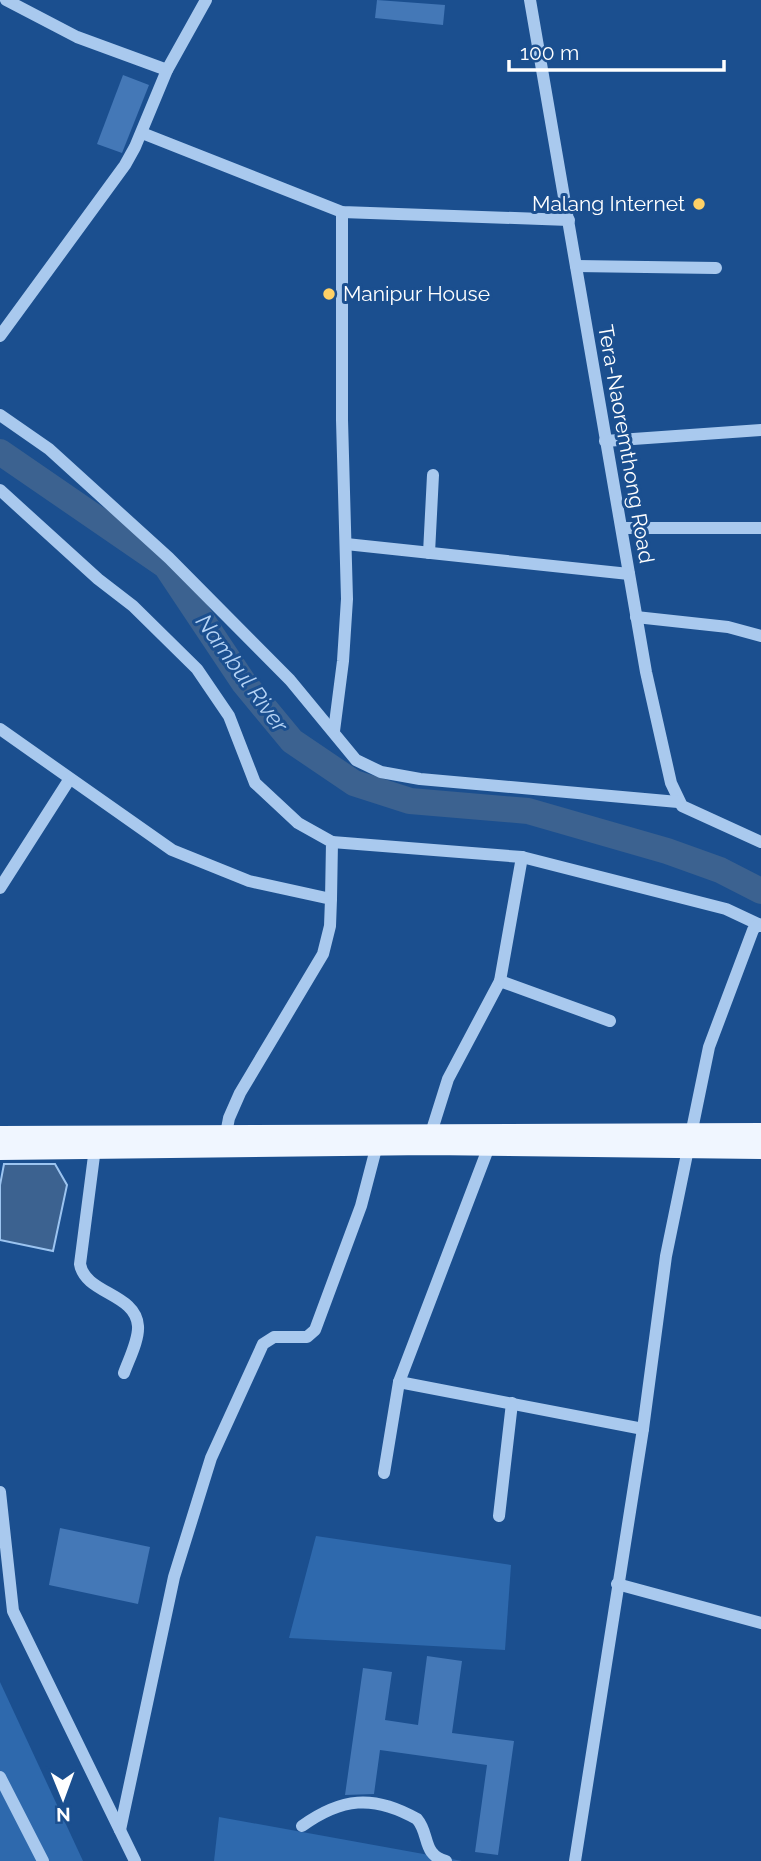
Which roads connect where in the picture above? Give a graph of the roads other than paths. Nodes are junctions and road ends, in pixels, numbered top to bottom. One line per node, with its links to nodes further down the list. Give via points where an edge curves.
1 (6, 0): 4 (street)
2 (206, 0): 5 (street)
3 (530, 0): 8 (street, Tera-Naoremthong Road)
4 (38, 7): 5 (street, via 76,37)
5 (167, 70): 6 (street)
6 (142, 133): 7 (street); 11 (street, via 125,165)
7 (342, 212): 8 (street); 19 (street)
8 (569, 220): 9 (street, Tera-Naoremthong Road)
9 (576, 265): 10 (street); 14 (street, Tera-Naoremthong Road)
10 (716, 268)
11 (0, 335)
12 (0, 415): 25 (street, via 49,449 169,558)
13 (761, 430): 14 (street)
14 (605, 441): 17 (street, Tera-Naoremthong Road)
15 (433, 475): 20 (street)
16 (0, 490): 28 (street, via 133,606 197,669 229,716 255,783 298,823)
17 (622, 528): 18 (street); 21 (street, Tera-Naoremthong Road)
18 (761, 528)
19 (345, 544): 20 (street); 25 (street, via 343,661)
20 (429, 553): 21 (street)
21 (629, 574): 22 (street, Tera-Naoremthong Road)
22 (636, 617): 23 (street, via 728,627); 27 (street, Tera-Naoremthong Road)
23 (761, 636)
24 (0, 729): 26 (street)
25 (334, 731): 27 (street, via 356,760 381,772 512,789)
26 (69, 780): 31 (street); 32 (street, via 172,850 206,866 249,881)
27 (678, 802): 29 (street, via 701,817)
28 (332, 842): 30 (street); 32 (street)
29 (761, 842)
30 (522, 857): 33 (street, via 726,909); 34 (street)
31 (0, 888)
32 (331, 899): 39 (street, via 323,954 240,1093)
33 (760, 925): 41 (street, via 715,1025)
34 (500, 981): 35 (street); 37 (street, via 453,1068)
35 (610, 1021)
36 (761, 1132): 41 (main road)
37 (431, 1133): 40 (main road); 41 (main road)
38 (0, 1135): 39 (main road)
39 (225, 1140): 40 (main road); 42 (main road)
40 (378, 1140): 43 (main road); 59 (street, via 361,1206 315,1330 307,1337 274,1337 263,1344 211,1458 174,1577)
41 (691, 1140): 43 (main road); 44 (main road); 49 (street, via 666,1256)
42 (95, 1148): 45 (main road); 46 (street, via 81,1273 128,1306 137,1318 139,1328)
43 (488, 1149): 47 (street)
44 (761, 1150)
45 (0, 1151)
46 (124, 1373)
47 (399, 1382): 48 (street); 50 (street)
48 (512, 1403): 49 (street); 52 (street)
49 (643, 1429): 53 (street)
50 (384, 1473)
51 (0, 1492): 54 (street)
52 (499, 1516)
53 (617, 1584): 56 (street); 63 (street)
54 (13, 1612): 55 (street); 59 (street)
55 (0, 1616)
56 (761, 1623)
57 (0, 1777): 60 (street)
58 (302, 1826): 62 (street, via 345,1802 378,1804 417,1819 428,1849)
59 (120, 1830): 61 (street)
60 (43, 1861)
61 (135, 1861)
62 (446, 1861)
63 (575, 1861)

